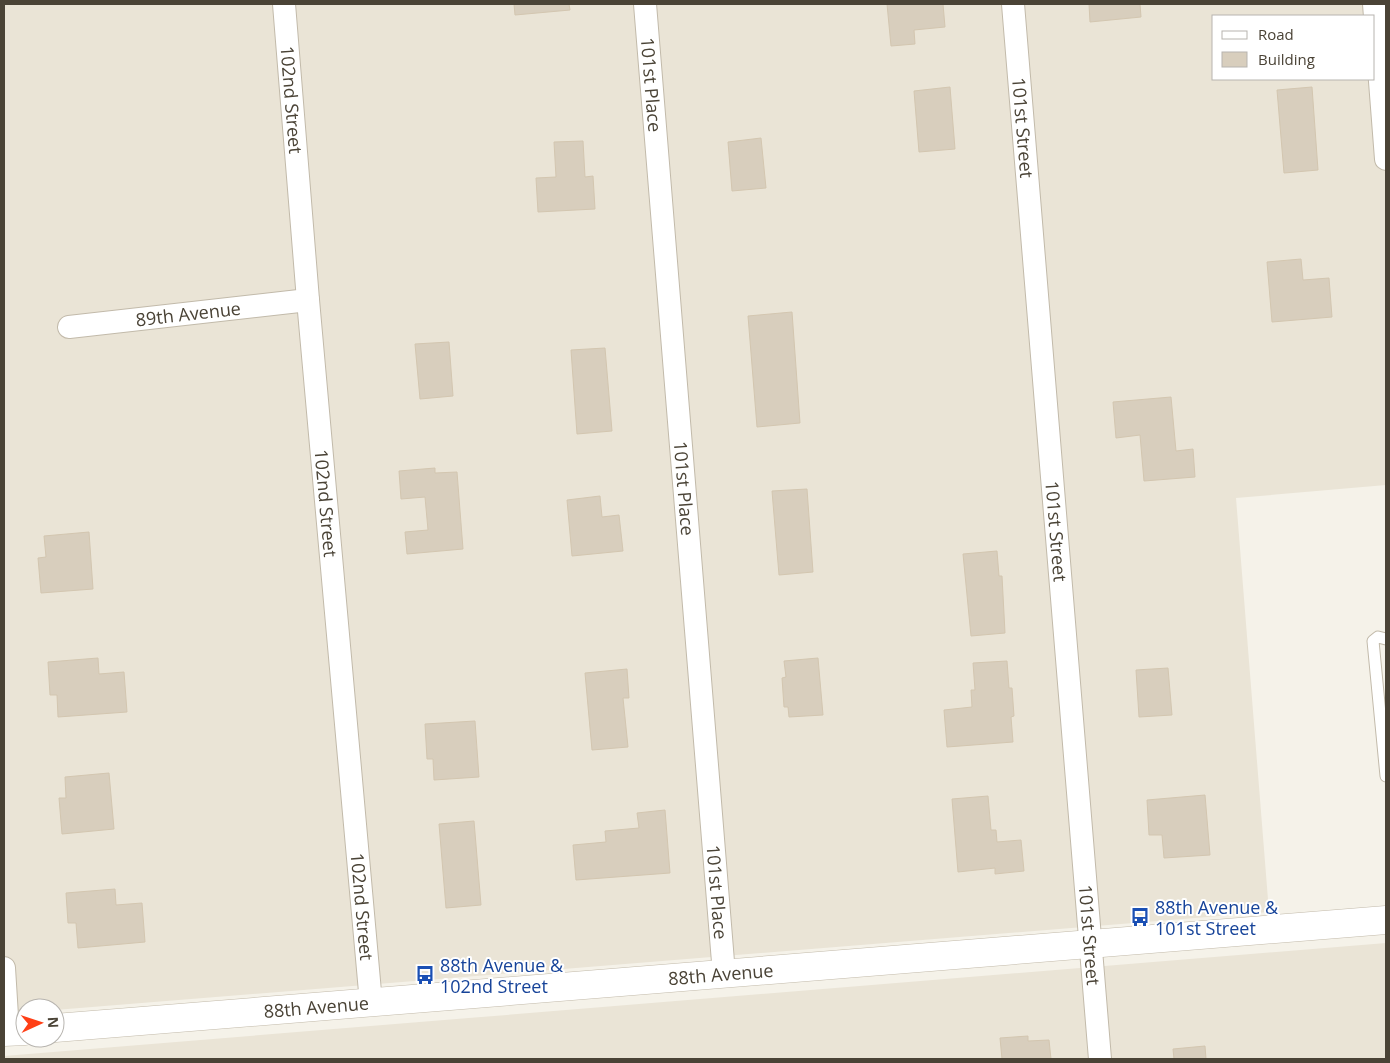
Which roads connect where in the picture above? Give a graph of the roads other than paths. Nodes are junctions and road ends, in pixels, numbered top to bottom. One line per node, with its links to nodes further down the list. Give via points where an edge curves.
1 (284, 4): 6 (street, 102nd Street)
2 (645, 4): 13 (street, 101st Place)
3 (1013, 4): 11 (street, 101st Street)
4 (1375, 17): 5 (street)
5 (1386, 159)
6 (308, 300): 7 (street, 89th Avenue); 14 (street, 102nd Street)
7 (69, 327)
8 (1386, 638): 9 (lane, via 1378,637 1373,641)
9 (1386, 776)
10 (1386, 920): 11 (street, 88th Avenue)
11 (1092, 944): 13 (street, 88th Avenue); 17 (street, 101st Street)
12 (4, 968): 16 (street)
13 (724, 974): 14 (street, 88th Avenue)
14 (370, 1002): 15 (street, 88th Avenue)
15 (65, 1027)
16 (12, 1032)
17 (1100, 1059)

